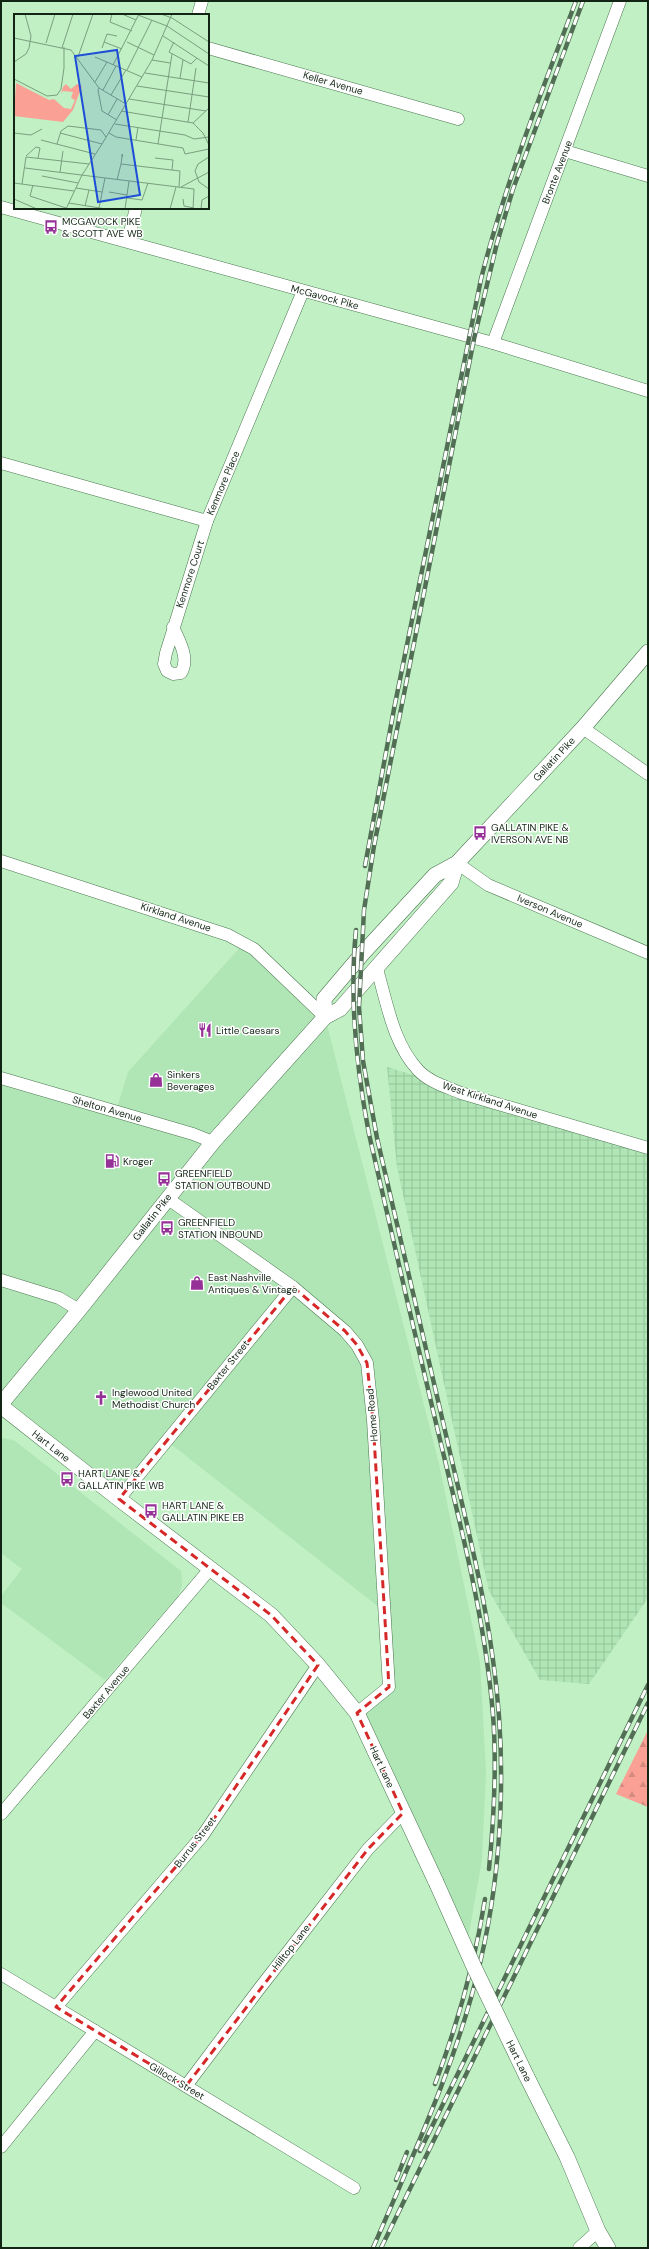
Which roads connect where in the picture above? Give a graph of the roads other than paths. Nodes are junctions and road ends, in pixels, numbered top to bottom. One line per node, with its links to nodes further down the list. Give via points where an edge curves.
1 (202, 1): 3 (street)
2 (620, 1): 6 (street, Bronte Avenue)
3 (198, 14)
4 (209, 48): 5 (street, Keller Avenue)
5 (458, 119)
6 (565, 151): 7 (street); 12 (street, Bronte Avenue)
7 (648, 176)
8 (1, 206): 10 (street, McGavock Pike)
9 (136, 209): 10 (street)
10 (128, 240): 11 (street, McGavock Pike)
11 (303, 291): 12 (street, McGavock Pike); 15 (street, Kenmore Place)
12 (493, 343): 13 (street, McGavock Pike)
13 (648, 391)
14 (1, 462): 15 (street, Kenmore Place)
15 (207, 521): 16 (street, Kenmore Court)
16 (173, 627)
17 (648, 652): 18 (main road, Gallatin Pike)
18 (583, 728): 19 (street); 21 (main road, Gallatin Pike)
19 (648, 774)
20 (1, 861): 24 (street, Kirkland Avenue, via 228,935 254,948)
21 (457, 863): 22 (street, Iverson Avenue, via 488,885); 23 (main road, Gallatin Pike, via 451,883); 24 (main road, Gallatin Pike, via 435,875 363,953 324,999)
22 (648, 953)
23 (377, 969): 24 (main road, Gallatin Pike, via 340,1009); 27 (street, West Kirkland Avenue, via 395,1035 418,1070 436,1084)
24 (325, 1017): 26 (main road, Gallatin Pike)
25 (1, 1078): 26 (street, Shelton Avenue)
26 (213, 1142): 28 (main road, Gallatin Pike)
27 (648, 1148)
28 (167, 1198): 30 (street, Home Road); 31 (main road, Gallatin Pike)
29 (1, 1280): 31 (street, via 59,1298)
30 (292, 1287): 33 (street, Baxter Street); 36 (street, Home Road, via 358,1345 366,1363 371,1394 389,1688)
31 (79, 1310): 32 (main road, Gallatin Pike)
32 (1, 1405): 33 (main road, Hart Lane)
33 (119, 1499): 34 (main road, Hart Lane)
34 (210, 1569): 35 (main road, Hart Lane, via 271,1615); 38 (street, Baxter Avenue)
35 (318, 1665): 36 (main road, Hart Lane); 40 (street, Burrus Street, via 202,1835)
36 (357, 1714): 37 (main road, Hart Lane)
37 (403, 1813): 42 (street, Hilltop Lane, via 368,1849); 45 (main road, Hart Lane, bridge, via 566,2157)
38 (1, 1814)
39 (1, 1974): 40 (street, Gillock Street)
40 (56, 2007): 41 (street, Gillock Street)
41 (95, 2031): 42 (street, Gillock Street); 43 (street)
42 (186, 2086): 44 (street, Gillock Street)
43 (1, 2147)
44 (354, 2188)
45 (598, 2231): 46 (street); 47 (main road, Hart Lane)
46 (579, 2248)
47 (608, 2248)

